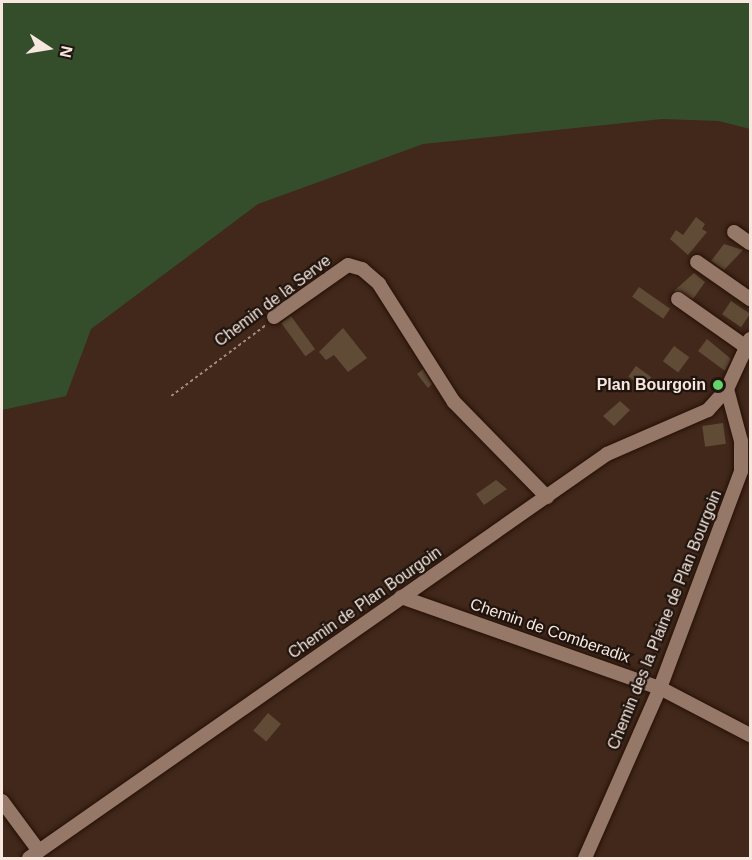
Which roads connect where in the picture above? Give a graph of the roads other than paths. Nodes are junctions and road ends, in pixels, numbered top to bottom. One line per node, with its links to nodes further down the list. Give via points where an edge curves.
1 (734, 232): 2 (street)
2 (750, 243)
3 (697, 262): 5 (street)
4 (678, 299): 7 (street)
5 (750, 299)
6 (274, 317): 10 (street, Chemin de la Serve, via 348,265 362,269 379,284 454,402)
7 (748, 343): 8 (street, Chemin de Plan Bourgoin)
8 (744, 370): 9 (street, Chemin de Plan Bourgoin)
9 (727, 389): 10 (street, Chemin de Plan Bourgoin, via 708,410 607,454); 12 (street, Chemin des la Plaine de Plan Bourgoin, via 741,441 741,471)
10 (547, 497): 11 (street, Chemin de Plan Bourgoin)
11 (401, 597): 12 (street, Chemin de Comberadix); 15 (street, Chemin de Plan Bourgoin)
12 (660, 688): 13 (street, Chemin de Comberadix); 16 (street, Chemin des la Plaine de Plan Bourgoin)
13 (750, 735)
14 (2, 801): 15 (street)
15 (34, 855)
16 (585, 858)

